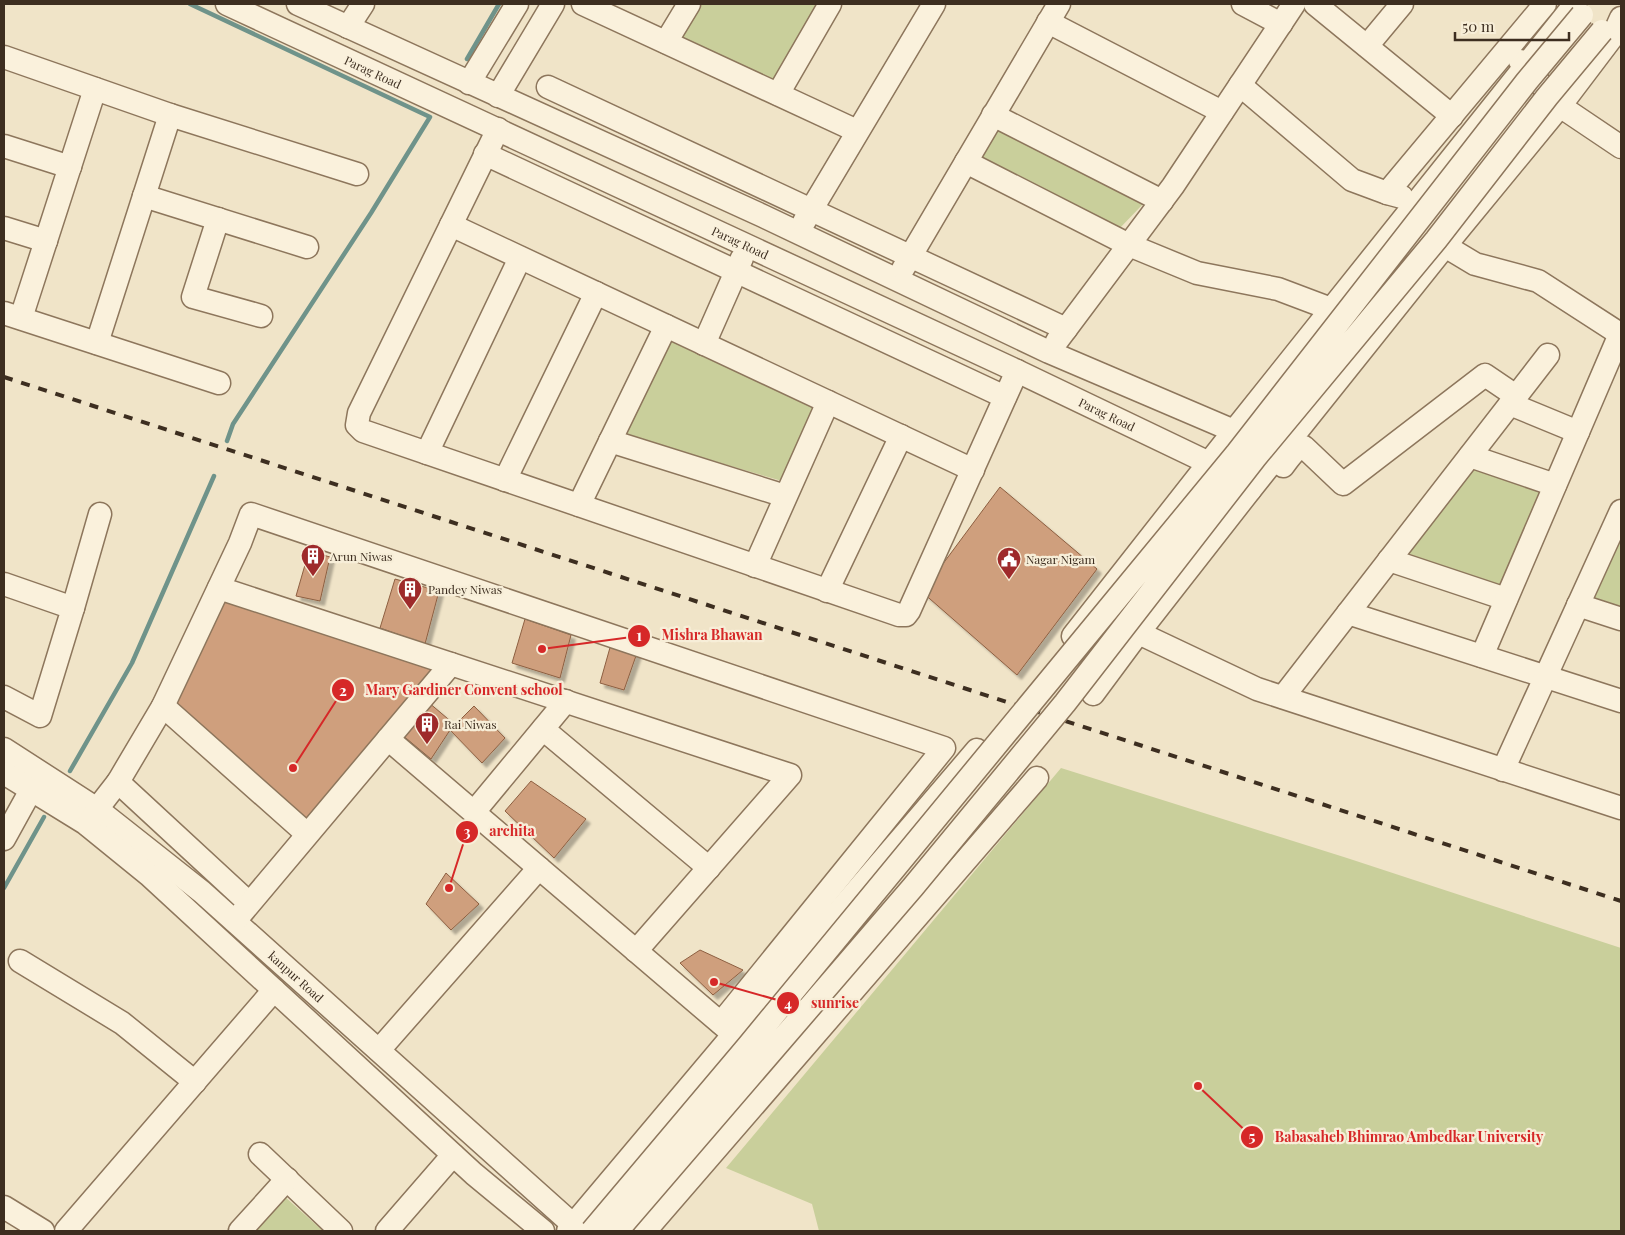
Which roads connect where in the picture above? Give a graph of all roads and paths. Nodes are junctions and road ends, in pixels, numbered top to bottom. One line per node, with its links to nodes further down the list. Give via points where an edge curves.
1 (227, 4): 33 (street, Parag Road)
2 (298, 4): 20 (street)
3 (364, 4): 20 (street)
4 (517, 4): 27 (street)
5 (553, 4): 32 (street)
6 (583, 4): 21 (street)
7 (689, 4): 21 (street)
8 (830, 4): 31 (street)
9 (934, 4): 39 (street)
10 (1242, 4): 19 (street)
11 (1294, 4): 19 (street)
12 (1314, 4): 22 (street)
13 (1402, 4): 22 (street)
14 (1545, 4): 23 (street)
15 (1583, 7): 25 (street); 148 (street, bridge, via 1237,453 748,1046)
16 (1621, 7): 155 (street, bridge, via 1436,240 1255,458 1059,711 913,887)
17 (1054, 13): 35 (street); 37 (street)
18 (1621, 18): 34 (street, via 1613,36)
19 (1281, 24): 28 (street)
20 (348, 27): 26 (street)
21 (666, 42): 31 (street)
22 (1367, 46): 38 (street)
23 (1506, 50): 25 (street); 38 (street)
24 (4, 57): 30 (street)
25 (1526, 66): 34 (street); 48 (street)
26 (449, 73): 27 (street); 33 (street)
27 (469, 83): 32 (street)
28 (1240, 84): 35 (street); 46 (street, via 1352,180)
29 (548, 87): 50 (street)
30 (95, 89): 36 (street); 44 (street)
31 (778, 94): 39 (street)
32 (498, 96): 51 (street)
33 (435, 100): 40 (street, Parag Road)
34 (1560, 106): 42 (street); 58 (street)
35 (1222, 112): 49 (street)
36 (170, 115): 45 (street); 47 (street)
37 (993, 115): 43 (street); 49 (street)
38 (1452, 116): 46 (street)
39 (858, 131): 50 (street)
40 (492, 141): 53 (street); 62 (street, Parag Road)
41 (4, 146): 44 (street)
42 (1621, 147)
43 (966, 162): 57 (street); 60 (street)
44 (70, 167): 56 (street)
45 (357, 174)
46 (1387, 193): 48 (street)
47 (144, 196): 52 (street); 71 (street)
48 (1418, 200): 65 (street)
49 (1162, 201): 57 (street)
50 (810, 210): 55 (street); 60 (street)
51 (763, 216): 55 (street); 62 (street)
52 (218, 219): 59 (street); 67 (street, via 193,297)
53 (451, 225): 61 (street); 83 (street, via 359,413 357,424 363,431)
54 (4, 228): 56 (street)
55 (798, 234): 63 (street)
56 (46, 241): 66 (street)
57 (1129, 245): 65 (street, via 1197,273 1278,289); 69 (street)
58 (1445, 246): 70 (street, via 1475,264 1538,281); 84 (street)
59 (307, 247)
60 (910, 256): 63 (street); 69 (street)
61 (520, 258): 64 (street); 83 (street)
62 (742, 258): 72 (street); 76 (street, Parag Road)
63 (897, 280): 73 (street)
64 (596, 293): 68 (street); 88 (street)
65 (1331, 309): 79 (street)
66 (12, 315): 71 (street)
67 (261, 316)
68 (666, 326): 72 (street); 82 (street)
69 (1066, 329): 73 (street)
70 (1621, 334): 80 (street)
71 (97, 343): 75 (street)
72 (704, 344): 78 (street)
73 (1049, 352): 79 (street)
74 (1548, 355): 77 (street)
75 (219, 383)
76 (1012, 383): 86 (street, Parag Road); 87 (street)
77 (1513, 400): 80 (street); 85 (street); 106 (street, via 1485,376 1343,484 1304,447 1299,447)
78 (828, 402): 81 (street); 91 (street)
79 (1234, 431): 84 (street); 86 (street)
80 (1578, 432): 89 (street)
81 (900, 436): 87 (street); 99 (street)
82 (610, 441): 91 (street); 92 (street)
83 (427, 453): 88 (street)
84 (1278, 455): 90 (street)
85 (1470, 456): 89 (street); 95 (street)
86 (1209, 463): 90 (street, Parag Road); 101 (street)
87 (973, 470): 99 (street, via 906,616)
88 (506, 480): 92 (street)
89 (1555, 485): 100 (street)
90 (1250, 490): 106 (street)
91 (785, 496): 96 (street)
92 (579, 505): 96 (street)
93 (1621, 511): 102 (street)
94 (100, 514): 103 (street)
95 (1389, 560): 100 (street); 104 (street)
96 (755, 566): 99 (street)
97 (4, 584): 103 (street)
98 (219, 588): 108 (street); 116 (street); 141 (street, via 251,514 944,748)
99 (827, 591)
100 (1506, 599): 107 (street)
101 (1098, 604): 106 (street, via 1131,631); 109 (street)
102 (1578, 605): 105 (street); 110 (street)
103 (73, 608): 112 (street, via 40,716)
104 (1348, 613): 107 (street); 113 (street)
105 (1621, 619)
106 (1143, 635): 111 (street); 113 (street)
107 (1482, 656): 110 (street)
108 (451, 664): 114 (street); 118 (street)
109 (1047, 670)
110 (1546, 676): 115 (street); 121 (street)
111 (1093, 694)
112 (4, 697)
113 (1283, 697): 121 (street)
114 (566, 701): 117 (street); 134 (street, via 790,775)
115 (1621, 701)
116 (163, 706): 124 (street); 130 (street)
117 (543, 729): 127 (street); 134 (street)
118 (388, 738): 127 (street); 130 (street)
119 (4, 749): 128 (street, kanpur Road)
120 (977, 750): 129 (street)
121 (1504, 770): 126 (street)
122 (4, 773): 125 (street)
123 (1036, 778): 132 (street)
124 (118, 782): 128 (street); 135 (street)
125 (32, 790): 128 (street); 131 (street)
126 (1621, 808)
127 (474, 812): 133 (street)
128 (92, 817): 136 (street, kanpur Road, via 202,892); 140 (street)
129 (915, 822): 132 (street); 141 (street)
130 (307, 834): 135 (street)
131 (4, 839)
132 (964, 861): 156 (street)
133 (539, 868): 137 (street); 142 (street)
134 (709, 868): 137 (street)
135 (249, 903): 136 (street)
136 (234, 921): 138 (street, kanpur Road)
137 (636, 951): 141 (street)
138 (277, 959): 140 (street); 142 (street, kanpur Road)
139 (20, 961): 143 (street, via 122,1023)
140 (267, 984): 143 (street); 145 (street)
141 (727, 1029): 148 (street)
142 (379, 1050): 148 (street, kanpur Road)
143 (195, 1082): 150 (street)
144 (260, 1154): 146 (street)
145 (453, 1155): 153 (street); 154 (street)
146 (287, 1179): 151 (street); 152 (street)
147 (4, 1207): 149 (street)
148 (578, 1230)
149 (43, 1231)
150 (66, 1231)
151 (240, 1231)
152 (341, 1231)
153 (388, 1231)
154 (543, 1231)
155 (616, 1231)
156 (645, 1231)

